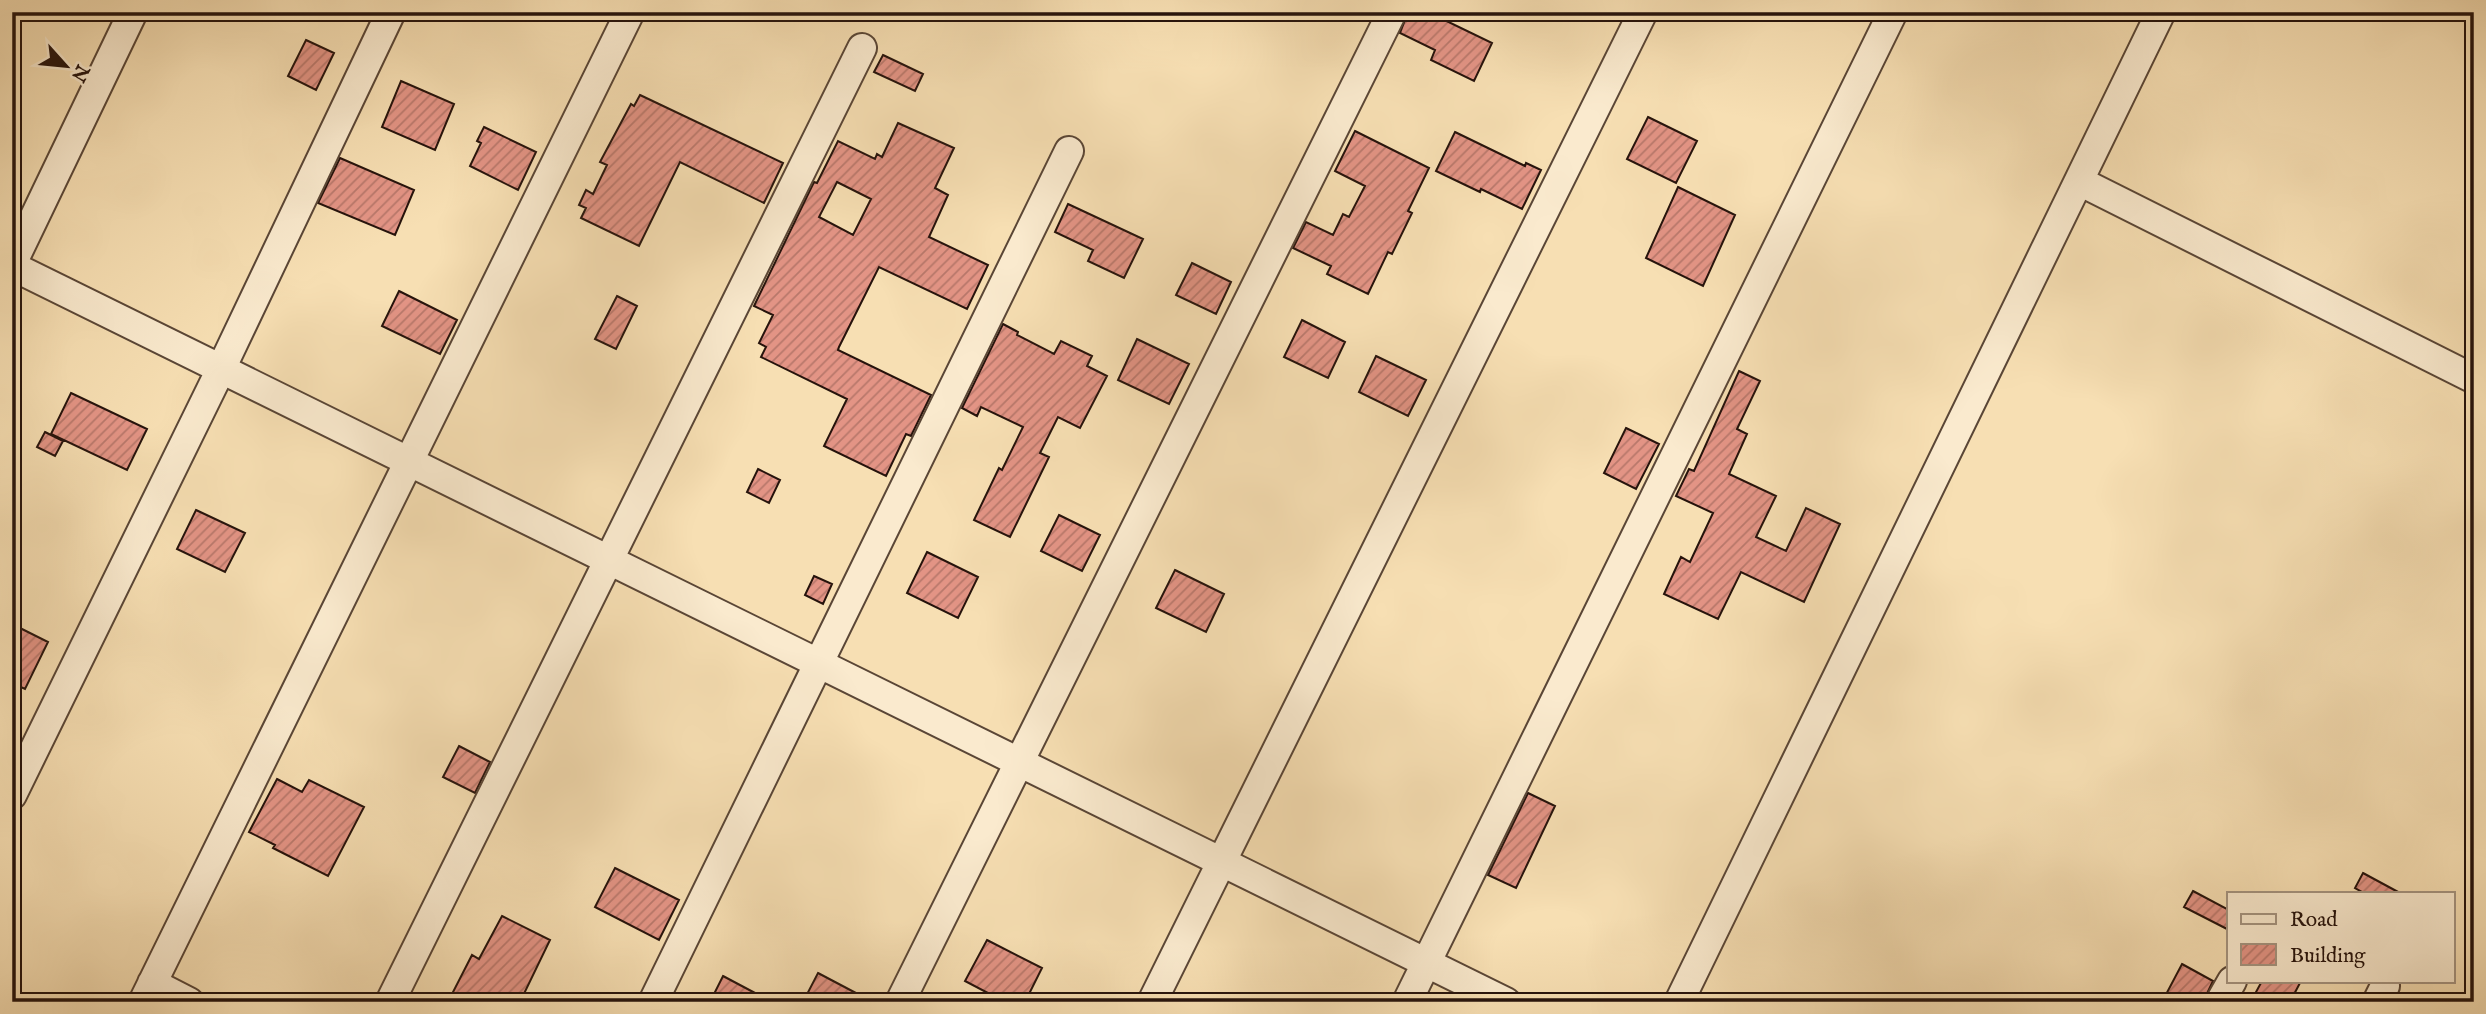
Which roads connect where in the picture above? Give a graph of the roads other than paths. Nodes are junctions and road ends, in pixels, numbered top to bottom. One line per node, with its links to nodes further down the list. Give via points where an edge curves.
1 (133, 12): 11 (street)
2 (391, 12): 12 (street)
3 (630, 12): 14 (street)
4 (1392, 12): 17 (street)
5 (1643, 12): 19 (street)
6 (1893, 12): 20 (street)
7 (2161, 12): 10 (street)
8 (862, 48): 15 (street)
9 (1069, 151): 16 (street)
10 (2079, 181): 13 (street); 30 (street)
11 (12, 265): 12 (street)
12 (220, 369): 14 (street); 18 (street)
13 (2474, 379)
14 (408, 461): 15 (street); 22 (street)
15 (608, 560): 16 (street); 24 (street)
16 (819, 663): 17 (street); 25 (street)
17 (1018, 761): 19 (street); 26 (street)
18 (12, 795)
19 (1221, 861): 20 (street); 27 (street)
20 (1427, 963): 28 (street); 29 (street)
21 (2231, 982): 31 (street)
22 (148, 993): 23 (street)
23 (189, 1002)
24 (390, 1002)
25 (653, 1002)
26 (900, 1002)
27 (1152, 1002)
28 (1407, 1002)
29 (1506, 1002)
30 (1679, 1002)
31 (2220, 1002)

